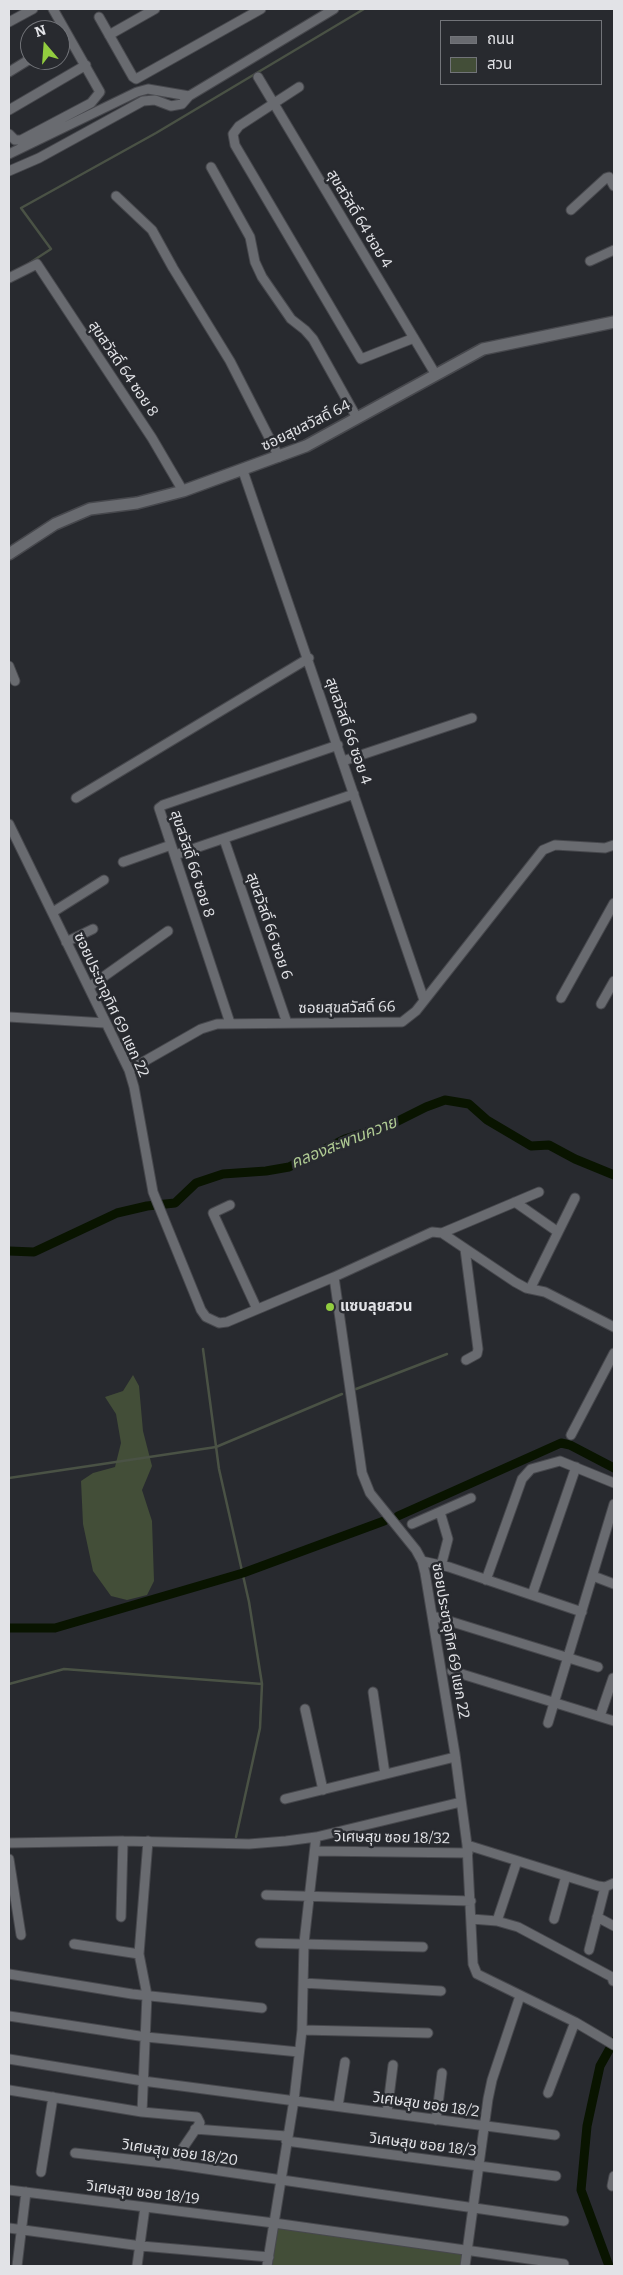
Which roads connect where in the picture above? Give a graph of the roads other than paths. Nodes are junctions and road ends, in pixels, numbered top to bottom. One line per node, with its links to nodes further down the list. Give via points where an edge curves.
1 (33, 9): 6 (street)
2 (53, 9): 8 (street)
3 (155, 9): 10 (street)
4 (261, 9): 10 (street, via 139,78 133,77)
5 (334, 9): 18 (street)
6 (16, 12): 9 (street)
7 (99, 17): 10 (street)
8 (60, 20)
9 (9, 22)
10 (109, 35)
11 (70, 37): 13 (street)
12 (20, 65): 14 (street)
13 (86, 65): 21 (street); 22 (street, via 100,92 98,98 21,140 15,140)
14 (9, 72)
15 (258, 76): 20 (street, สุขสวัสดิ์ 64 ซอย 4)
16 (300, 87): 20 (street)
17 (137, 92): 18 (street, via 148,89); 19 (street); 23 (street)
18 (189, 96): 19 (street, via 182,104 171,106 155,100)
19 (142, 101): 25 (street)
20 (274, 103): 35 (street, สุขสวัสดิ์ 64 ซอย 4); 35 (street, via 239,126 233,134 235,146 357,355 361,359 366,358)
21 (9, 110)
22 (9, 134)
23 (26, 147): 24 (street); 25 (street)
24 (9, 154)
25 (39, 158): 27 (street)
26 (211, 167): 37 (street, via 250,237 254,262 262,277 290,319 313,339)
27 (9, 171)
28 (614, 186): 30 (street, via 609,177 606,178)
29 (116, 196): 38 (street, via 152,230 230,361)
30 (571, 210)
31 (614, 250): 32 (street)
32 (590, 261)
33 (9, 278): 40 (street, สุขสวัสดิ์ 64 ซอย 8, via 37,264 152,438)
34 (614, 322): 36 (street, ซอยสุขสวัสดิ์ 64, via 483,349)
35 (414, 338): 36 (street, สุขสวัสดิ์ 64 ซอย 4)
36 (436, 375): 37 (street, ซอยสุขสวัสดิ์ 64)
37 (356, 418): 38 (street, ซอยสุขสวัสดิ์ 64)
38 (279, 457): 39 (street, ซอยสุขสวัสดิ์ 64)
39 (243, 471): 40 (street, ซอยสุขสวัสดิ์ 64); 42 (street, สุขสวัสดิ์ 66 ซอย 4)
40 (183, 491): 41 (street, ซอยสุขสวัสดิ์ 64, via 137,503 90,509)
41 (12, 549)
42 (309, 658): 46 (street, สุขสวัสดิ์ 66 ซอย 4); 49 (street)
43 (9, 666): 44 (street)
44 (16, 681)
45 (472, 718): 47 (street)
46 (338, 745): 47 (street, สุขสวัสดิ์ 66 ซอย 4); 52 (street, สุขสวัสดิ์ 66 ซอย 8, via 163,805 159,808 160,814)
47 (343, 761): 48 (street, สุขสวัสดิ์ 66 ซอย 4)
48 (354, 794): 51 (street); 65 (street, สุขสวัสดิ์ 66 ซอย 4)
49 (76, 798)
50 (9, 824): 58 (street, ซอยประชาอุทิศ 69 แยก 22)
51 (224, 839): 54 (street); 68 (street, สุขสวัสดิ์ 66 ซอย 6)
52 (171, 845): 54 (street, สุขสวัสดิ์ 66 ซอย 8); 55 (street)
53 (614, 845): 65 (street, ซอยสุขสวัสดิ์ 66, via 605,848 555,845 543,850)
54 (175, 855): 70 (street, สุขสวัสดิ์ 66 ซอย 8)
55 (123, 862)
56 (104, 880): 58 (street)
57 (614, 903): 64 (street)
58 (53, 912): 61 (street, ซอยประชาอุทิศ 69 แยก 22)
59 (93, 929): 61 (street)
60 (168, 930): 63 (street)
61 (66, 942): 63 (street, ซอยประชาอุทิศ 69 แยก 22)
62 (614, 981): 66 (street)
63 (89, 987): 69 (street, ซอยประชาอุทิศ 69 แยก 22)
64 (561, 998)
65 (424, 1000): 68 (street, ซอยสุขสวัสดิ์ 66, via 402,1022)
66 (601, 1004)
67 (9, 1017): 69 (street)
68 (287, 1022): 70 (street, ซอยสุขสวัสดิ์ 66)
69 (105, 1023): 71 (street, ซอยประชาอุทิศ 69 แยก 22)
70 (230, 1023): 71 (street, ซอยสุขสวัสดิ์ 66, via 201,1029)
71 (129, 1070): 81 (street, ซอยประชาอุทิศ 69 แยก 22, via 154,1192 201,1310 206,1317 219,1323)
72 (539, 1192): 74 (street)
73 (575, 1198): 76 (street)
74 (515, 1202): 76 (street); 77 (street)
75 (230, 1205): 81 (street, via 213,1213)
76 (558, 1232): 80 (street)
77 (442, 1233): 78 (street); 79 (street, via 432,1232)
78 (465, 1249): 80 (street, via 515,1282); 84 (street, via 478,1349 477,1354)
79 (334, 1277): 81 (street, ซอยประชาอุทิศ 69 แยก 22); 93 (street, ซอยประชาอุทิศ 69 แยก 22, via 362,1473 370,1493)
80 (530, 1288): 82 (street, via 545,1292)
81 (257, 1309)
82 (614, 1327)
83 (614, 1353): 85 (street)
84 (466, 1360)
85 (571, 1435)
86 (576, 1467): 87 (street); 96 (street, via 560,1461 546,1464 531,1469 522,1479); 98 (street)
87 (614, 1483)
88 (471, 1498): 90 (street)
89 (614, 1504): 92 (street)
90 (440, 1512): 91 (street); 94 (street, via 448,1539)
91 (412, 1524)
92 (610, 1532): 95 (street)
93 (422, 1561): 94 (street); 100 (street, ซอยประชาอุทิศ 69 แยก 22)
94 (442, 1566): 96 (street)
95 (593, 1576): 97 (street); 99 (street)
96 (486, 1580): 98 (street)
97 (614, 1584)
98 (532, 1595): 99 (street)
99 (582, 1612): 101 (street)
100 (433, 1616): 101 (street); 111 (street, ซอยประชาอุทิศ 69 แยก 22)
101 (568, 1658): 102 (street); 106 (street)
102 (598, 1667)
103 (452, 1670): 106 (street)
104 (613, 1678): 108 (street)
105 (373, 1692): 112 (street)
106 (554, 1702): 108 (street); 110 (street)
107 (305, 1709): 113 (street)
108 (600, 1716): 109 (street)
109 (614, 1721)
110 (548, 1724)
111 (455, 1757): 112 (street); 115 (street, ซอยประชาอุทิศ 69 แยก 22)
112 (385, 1774): 113 (street)
113 (323, 1790): 114 (street)
114 (285, 1799)
115 (461, 1802): 116 (street); 120 (street, ซอยประชาอุทิศ 69 แยก 22)
116 (316, 1837): 118 (street, via 249,1844); 121 (street)
117 (123, 1841): 118 (street); 119 (street); 130 (street)
118 (148, 1841): 142 (street)
119 (9, 1842)
120 (467, 1849): 121 (street, วิเศษสุข ซอย 18/32); 123 (street, วิเศษสุข ซอย 18/32); 129 (street, ซอยประชาอุทิศ 69 แยก 22)
121 (315, 1851): 128 (street)
122 (9, 1859): 136 (street)
123 (517, 1861): 124 (street, วิเศษสุข ซอย 18/32); 134 (street)
124 (566, 1876): 126 (street, วิเศษสุข ซอย 18/32); 132 (street)
125 (614, 1883): 126 (street)
126 (605, 1887): 131 (street)
127 (266, 1895): 128 (street)
128 (309, 1897): 129 (street); 139 (street)
129 (471, 1901): 133 (street, ซอยประชาอุทิศ 69 แยก 22)
130 (121, 1917)
131 (597, 1917): 135 (street); 141 (street)
132 (554, 1919)
133 (472, 1920): 134 (street); 148 (street, ซอยประชาอุทิศ 69 แยก 22, via 473,1964 477,1974)
134 (497, 1921): 144 (street, via 518,1927 565,1951 612,1977)
135 (614, 1926)
136 (21, 1935)
137 (260, 1943): 139 (street)
138 (74, 1944): 142 (street)
139 (304, 1944): 140 (street); 145 (street)
140 (423, 1947)
141 (590, 1950)
142 (139, 1954): 147 (street)
143 (9, 1974): 147 (street)
144 (612, 1981)
145 (303, 1983): 146 (street); 152 (street)
146 (441, 1991)
147 (147, 1995): 149 (street); 154 (street)
148 (520, 1996): 151 (street, ซอยประชาอุทิศ 69 แยก 22); 170 (street, via 492,2080)
149 (262, 2008)
150 (9, 2016): 154 (street)
151 (575, 2022): 155 (street, ซอยประชาอุทิศ 69 แยก 22); 163 (street)
152 (302, 2030): 153 (street); 156 (street)
153 (428, 2033)
154 (146, 2037): 156 (street); 161 (street)
155 (614, 2045)
156 (299, 2052): 165 (street)
157 (9, 2060): 161 (street, วิเศษสุข ซอย 18/2)
158 (345, 2062): 166 (street)
159 (393, 2066): 168 (street)
160 (442, 2072): 169 (street)
161 (143, 2081): 165 (street, วิเศษสุข ซอย 18/2); 167 (street)
162 (9, 2090): 164 (street)
163 (548, 2093)
164 (53, 2097): 167 (street); 177 (street)
165 (294, 2100): 166 (street, วิเศษสุข ซอย 18/2); 173 (street)
166 (338, 2106): 168 (street, วิเศษสุข ซอย 18/2)
167 (142, 2112): 171 (street, via 197,2117 200,2123)
168 (387, 2113): 169 (street, วิเศษสุข ซอย 18/2)
169 (436, 2120): 170 (street, วิเศษสุข ซอย 18/2)
170 (484, 2126): 172 (street, วิเศษสุข ซอย 18/2); 176 (street)
171 (195, 2129): 173 (street, วิเศษสุข ซอย 18/3); 175 (street)
172 (555, 2135)
173 (286, 2139): 176 (street, วิเศษสุข ซอย 18/3); 179 (street)
174 (75, 2153): 175 (street, วิเศษสุข ซอย 18/20)
175 (172, 2164): 179 (street, วิเศษสุข ซอย 18/20)
176 (479, 2166): 178 (street, วิเศษสุข ซอย 18/3); 183 (street)
177 (41, 2172)
178 (556, 2176)
179 (280, 2181): 183 (street, วิเศษสุข ซอย 18/20); 185 (street)
180 (9, 2190): 181 (street, วิเศษสุข ซอย 18/19)
181 (26, 2192): 182 (street, วิเศษสุข ซอย 18/19); 187 (street)
182 (146, 2207): 185 (street, วิเศษสุข ซอย 18/19); 188 (street)
183 (472, 2209): 184 (street, วิเศษสุข ซอย 18/20); 189 (street)
184 (564, 2222)
185 (274, 2223): 189 (street, วิเศษสุข ซอย 18/19); 190 (street)
186 (9, 2228): 187 (street)
187 (21, 2230): 188 (street); 192 (street)
188 (141, 2246): 190 (street); 193 (street)
189 (466, 2249): 191 (street, วิเศษสุข ซอย 18/19); 194 (street)
190 (268, 2262)
191 (564, 2264)
192 (17, 2266)
193 (137, 2266)
194 (466, 2266)

